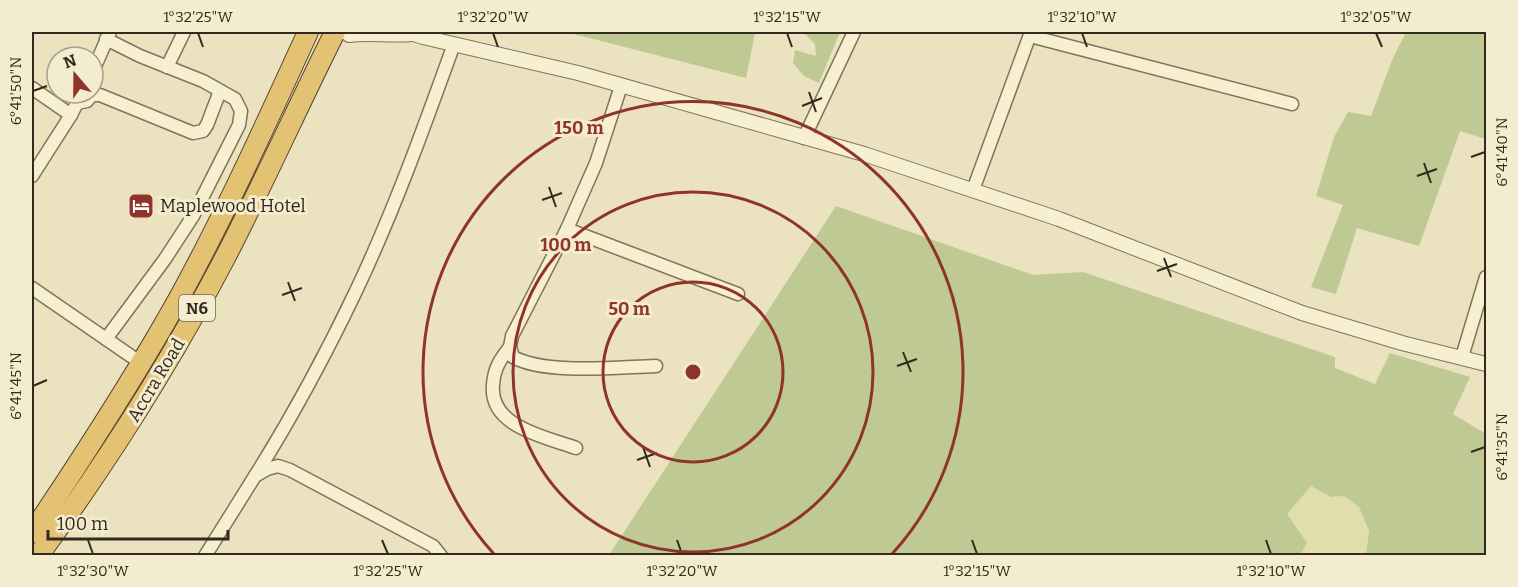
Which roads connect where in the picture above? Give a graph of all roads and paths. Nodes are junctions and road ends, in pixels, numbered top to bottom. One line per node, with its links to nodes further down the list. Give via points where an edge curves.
1 (184, 32): 9 (street)
2 (854, 32): 17 (street)
3 (306, 33): 7 (street, via 320,43); 27 (highway, Accra Road / N6, via 228,204)
4 (410, 33): 7 (street); 8 (street)
5 (1031, 34): 14 (street); 19 (street)
6 (108, 35): 9 (street)
7 (341, 35): 33 (highway, Accra Road / N6, via 165,366)
8 (454, 44): 10 (street); 31 (street, via 406,174 356,290 301,398)
9 (167, 67): 12 (street)
10 (621, 86): 17 (street); 20 (street, via 596,163)
11 (32, 88): 16 (street)
12 (220, 91): 13 (street, via 207,125 193,133); 24 (street, via 239,104 239,125 194,216)
13 (105, 97)
14 (1292, 104)
15 (76, 105): 16 (street)
16 (70, 115): 18 (street)
17 (804, 138): 19 (street)
18 (32, 176)
19 (973, 190): 26 (street, via 1302,313)
20 (567, 229): 23 (street); 25 (street)
21 (1486, 277): 26 (street)
22 (32, 288): 24 (street)
23 (738, 294)
24 (106, 339): 27 (street)
25 (510, 347): 29 (street, via 513,357 523,362 556,368); 30 (street, via 494,373 492,394 498,411 518,426)
26 (1462, 357): 28 (street)
27 (141, 363): 32 (highway, Accra Road / N6)
28 (1486, 364)
29 (656, 366)
30 (576, 448)
31 (255, 476): 34 (street); 35 (street, via 278,466 290,470 433,546)
32 (32, 531)
33 (38, 555)
34 (205, 555)
35 (441, 555)

